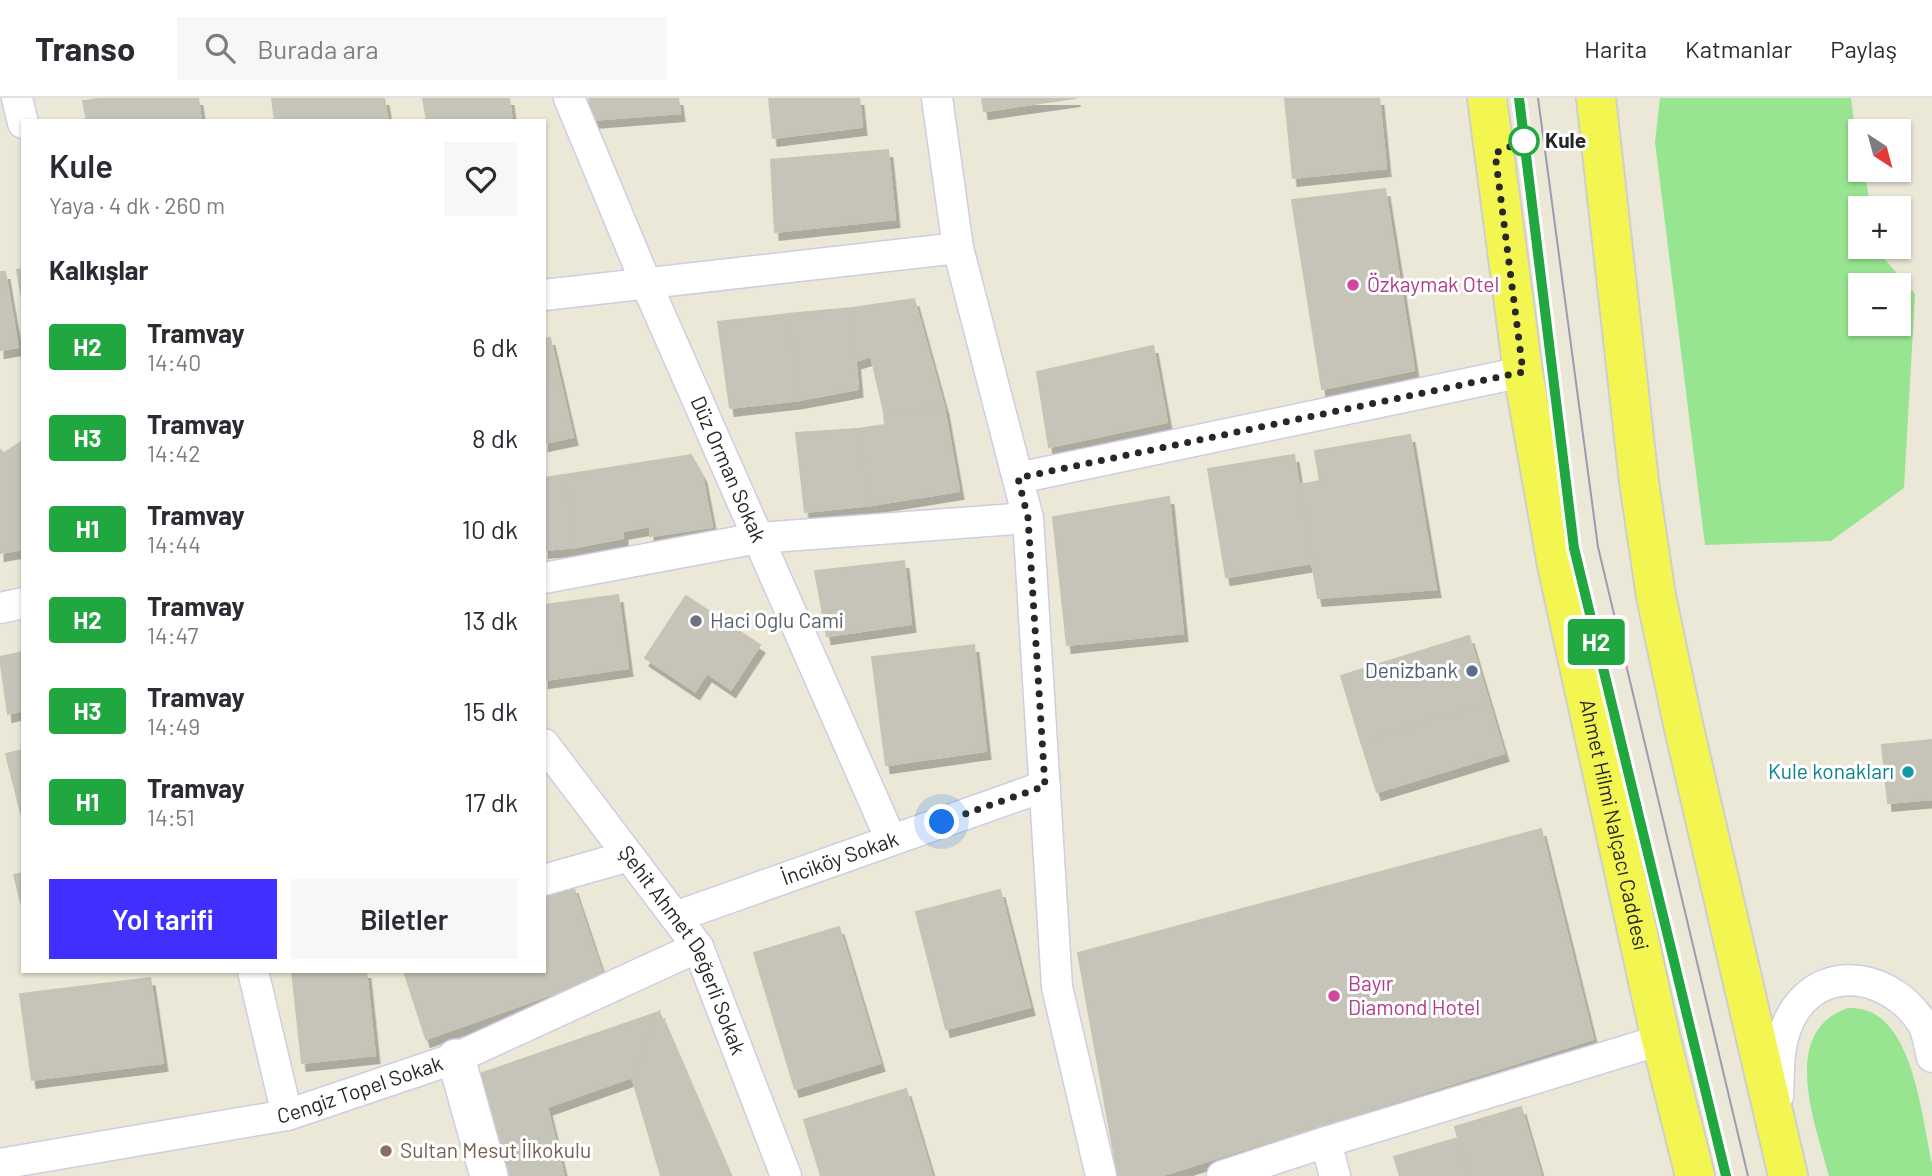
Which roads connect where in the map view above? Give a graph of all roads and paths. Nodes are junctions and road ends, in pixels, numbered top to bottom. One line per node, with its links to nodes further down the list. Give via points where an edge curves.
1 (17, 98): 7 (street)
2 (569, 98): 10 (street, Düz Orman Sokak)
3 (937, 98): 9 (street)
4 (1487, 98): 12 (main road, Ahmet Hilmi Nalçacı Caddesi)
5 (1597, 98): 8 (main road)
6 (1617, 98): 8 (main road)
7 (22, 119)
8 (1606, 174): 33 (main road, via 1639,482 1661,623)
9 (958, 248): 10 (street); 13 (street)
10 (646, 283): 11 (street); 15 (street, Düz Orman Sokak)
11 (546, 295)
12 (1523, 372): 13 (street); 29 (main road, Ahmet Hilmi Nalçacı Caddesi, via 1557,565)
13 (1018, 478): 14 (street)
14 (1028, 518): 15 (street); 20 (street)
15 (758, 538): 16 (street); 21 (street, Düz Orman Sokak)
16 (546, 578)
17 (21, 603): 18 (street)
18 (0, 608)
19 (546, 747): 22 (street, Şehit Ahmet Değerli Sokak)
20 (1045, 786): 21 (street, İnciköy Sokak); 38 (street, via 1057,987)
21 (891, 841): 24 (street, İnciköy Sokak)
22 (629, 856): 23 (street); 24 (street, Şehit Ahmet Değerli Sokak)
23 (546, 879)
24 (675, 917): 25 (street, Şehit Ahmet Değerli Sokak)
25 (698, 947): 31 (street, Cengiz Topel Sokak); 37 (street, Şehit Ahmet Değerli Sokak)
26 (253, 973): 32 (street)
27 (1932, 996): 28 (street)
28 (1923, 1024): 30 (street); 33 (street, via 1907,1003 1886,988 1861,979 1838,980 1812,992 1785,1030)
29 (1661, 1040): 34 (street); 41 (main road, Ahmet Hilmi Nalçacı Caddesi)
30 (1932, 1057)
31 (456, 1058): 32 (street, Cengiz Topel Sokak); 36 (street)
32 (287, 1115): 35 (street, Cengiz Topel Sokak)
33 (1777, 1128): 42 (main road)
34 (1326, 1142): 39 (street); 40 (street)
35 (0, 1164)
36 (489, 1176)
37 (786, 1176)
38 (1101, 1176)
39 (1222, 1176)
40 (1335, 1176)
41 (1695, 1176)
42 (1788, 1176)

